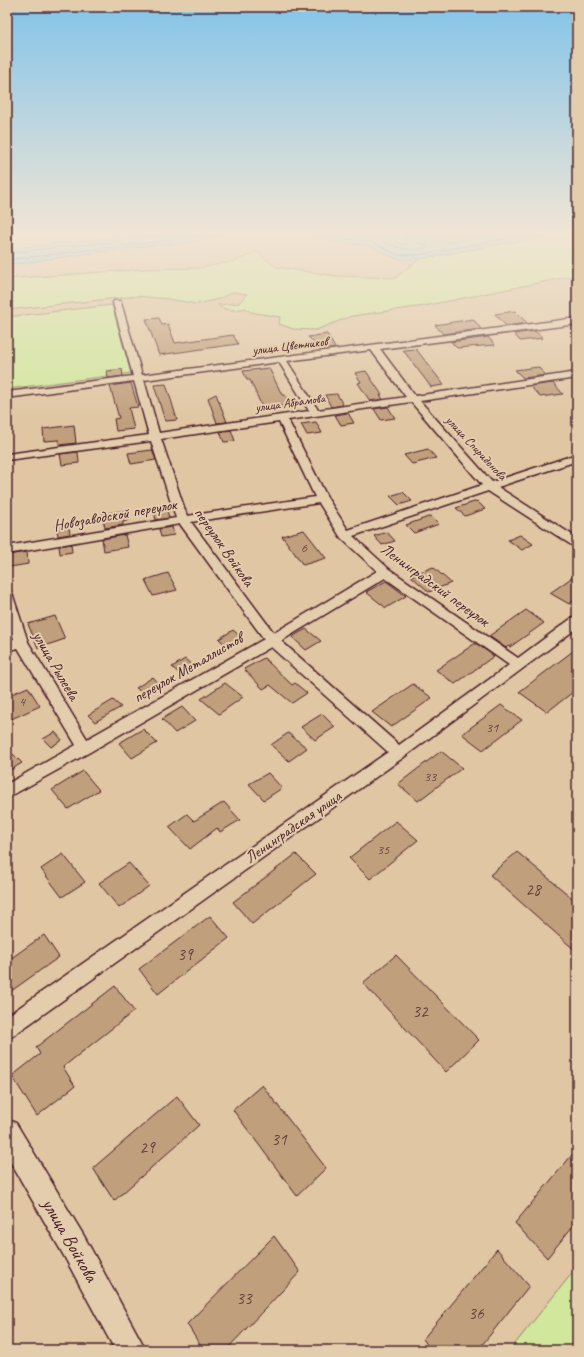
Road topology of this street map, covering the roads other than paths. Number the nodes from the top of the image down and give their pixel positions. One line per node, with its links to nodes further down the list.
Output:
1 (117, 303): 8 (street, переулок Войкова)
2 (577, 321): 3 (street, улица Цветников)
3 (566, 323): 4 (street); 5 (street, улица Цветников)
4 (577, 333)
5 (375, 349): 6 (street, улица Цветников); 10 (street, улица Спиридонова)
6 (282, 360): 8 (street, улица Цветников); 11 (street)
7 (577, 375): 10 (street, улица Абрамова)
8 (138, 378): 9 (street, улица Цветников); 13 (street, переулок Войкова)
9 (7, 395)
10 (412, 398): 11 (street, улица Абрамова); 16 (street, улица Спиридонова)
11 (314, 413): 12 (street, улица Абрамова)
12 (282, 418): 13 (street, улица Абрамова); 17 (street, Ленинградский переулок)
13 (155, 437): 14 (street, улица Абрамова); 18 (street, переулок Войкова)
14 (7, 457)
15 (577, 457): 16 (street)
16 (489, 486): 19 (street); 20 (street, улица Спиридонова)
17 (322, 499): 18 (street, Новозаводской переулок); 19 (street, Ленинградский переулок)
18 (183, 520): 21 (street, Новозаводской переулок); 25 (street, переулок Войкова)
19 (345, 535): 22 (street, Ленинградский переулок)
20 (577, 543)
21 (7, 550)
22 (385, 572): 25 (street, переулок Металлистов); 28 (street, Ленинградский переулок)
23 (7, 596): 26 (street, улица Рылеева)
24 (577, 621): 28 (street, Ленинградская улица)
25 (272, 640): 29 (street, переулок Металлистов); 30 (street, переулок Войкова)
26 (21, 642): 27 (street); 29 (street, улица Рылеева)
27 (7, 646)
28 (519, 665): 30 (street, Ленинградская улица)
29 (85, 748): 31 (street, переулок Металлистов)
30 (399, 752): 32 (street, Ленинградская улица)
31 (7, 792)
32 (7, 1028)
33 (7, 1132): 34 (main road, улица Войкова)
34 (131, 1350)

